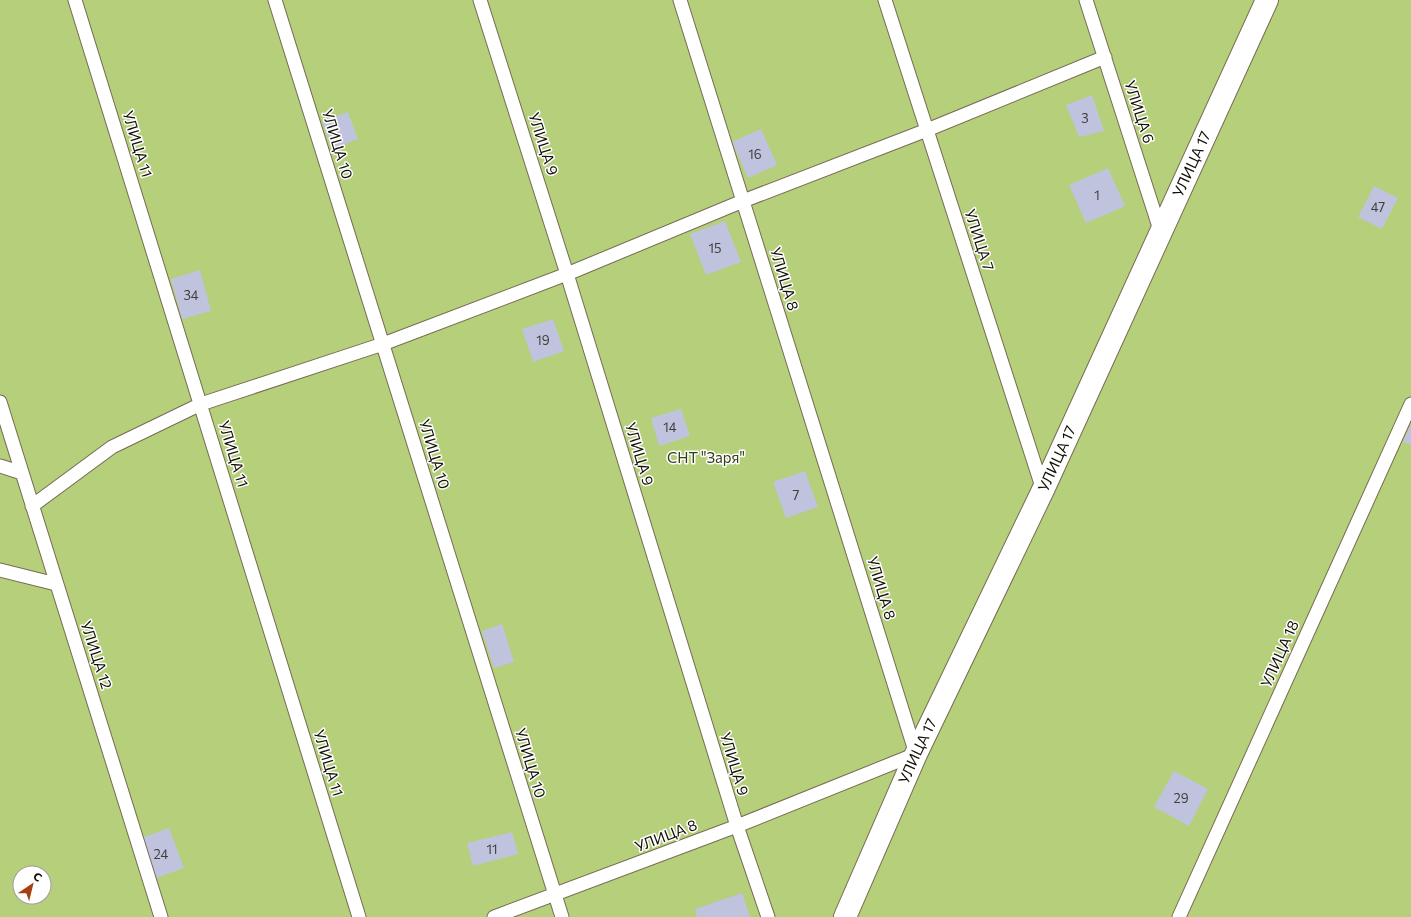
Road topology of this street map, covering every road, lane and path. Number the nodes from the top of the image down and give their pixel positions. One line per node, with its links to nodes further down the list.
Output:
1 (75, 0): 15 (lane, УЛИЦА 11)
2 (275, 0): 13 (lane, УЛИЦА 10)
3 (480, 0): 12 (lane, УЛИЦА 9)
4 (680, 0): 10 (lane, УЛИЦА 8)
5 (885, 0): 9 (lane, УЛИЦА 7)
6 (1086, 0): 8 (lane, УЛИЦА 6)
7 (1267, 0): 11 (street, УЛИЦА 17)
8 (1105, 57): 9 (lane); 11 (lane, УЛИЦА 6)
9 (927, 130): 10 (lane); 19 (lane, УЛИЦА 7)
10 (743, 201): 12 (lane); 23 (lane, УЛИЦА 8)
11 (1161, 233): 19 (street, УЛИЦА 17)
12 (567, 274): 13 (lane); 24 (lane, УЛИЦА 9)
13 (383, 344): 15 (lane); 25 (lane, УЛИЦА 10)
14 (0, 402): 18 (lane, УЛИЦА 12)
15 (201, 404): 20 (lane); 27 (lane, УЛИЦА 11)
16 (1411, 404): 32 (lane, УЛИЦА 18)
17 (0, 466): 18 (lane)
18 (22, 473): 20 (lane, УЛИЦА 12)
19 (1042, 490): 23 (street, УЛИЦА 17)
20 (32, 506): 22 (lane, УЛИЦА 12)
21 (0, 570): 22 (lane)
22 (56, 584): 26 (lane, УЛИЦА 12)
23 (916, 754): 24 (lane, УЛИЦА 8); 31 (street, УЛИЦА 17)
24 (737, 826): 25 (lane, УЛИЦА 8); 30 (lane, УЛИЦА 9)
25 (555, 895): 28 (lane, УЛИЦА 8); 29 (lane, УЛИЦА 10)
26 (160, 917)
27 (359, 917)
28 (494, 917)
29 (562, 917)
30 (768, 917)
31 (845, 917)
32 (1179, 917)

